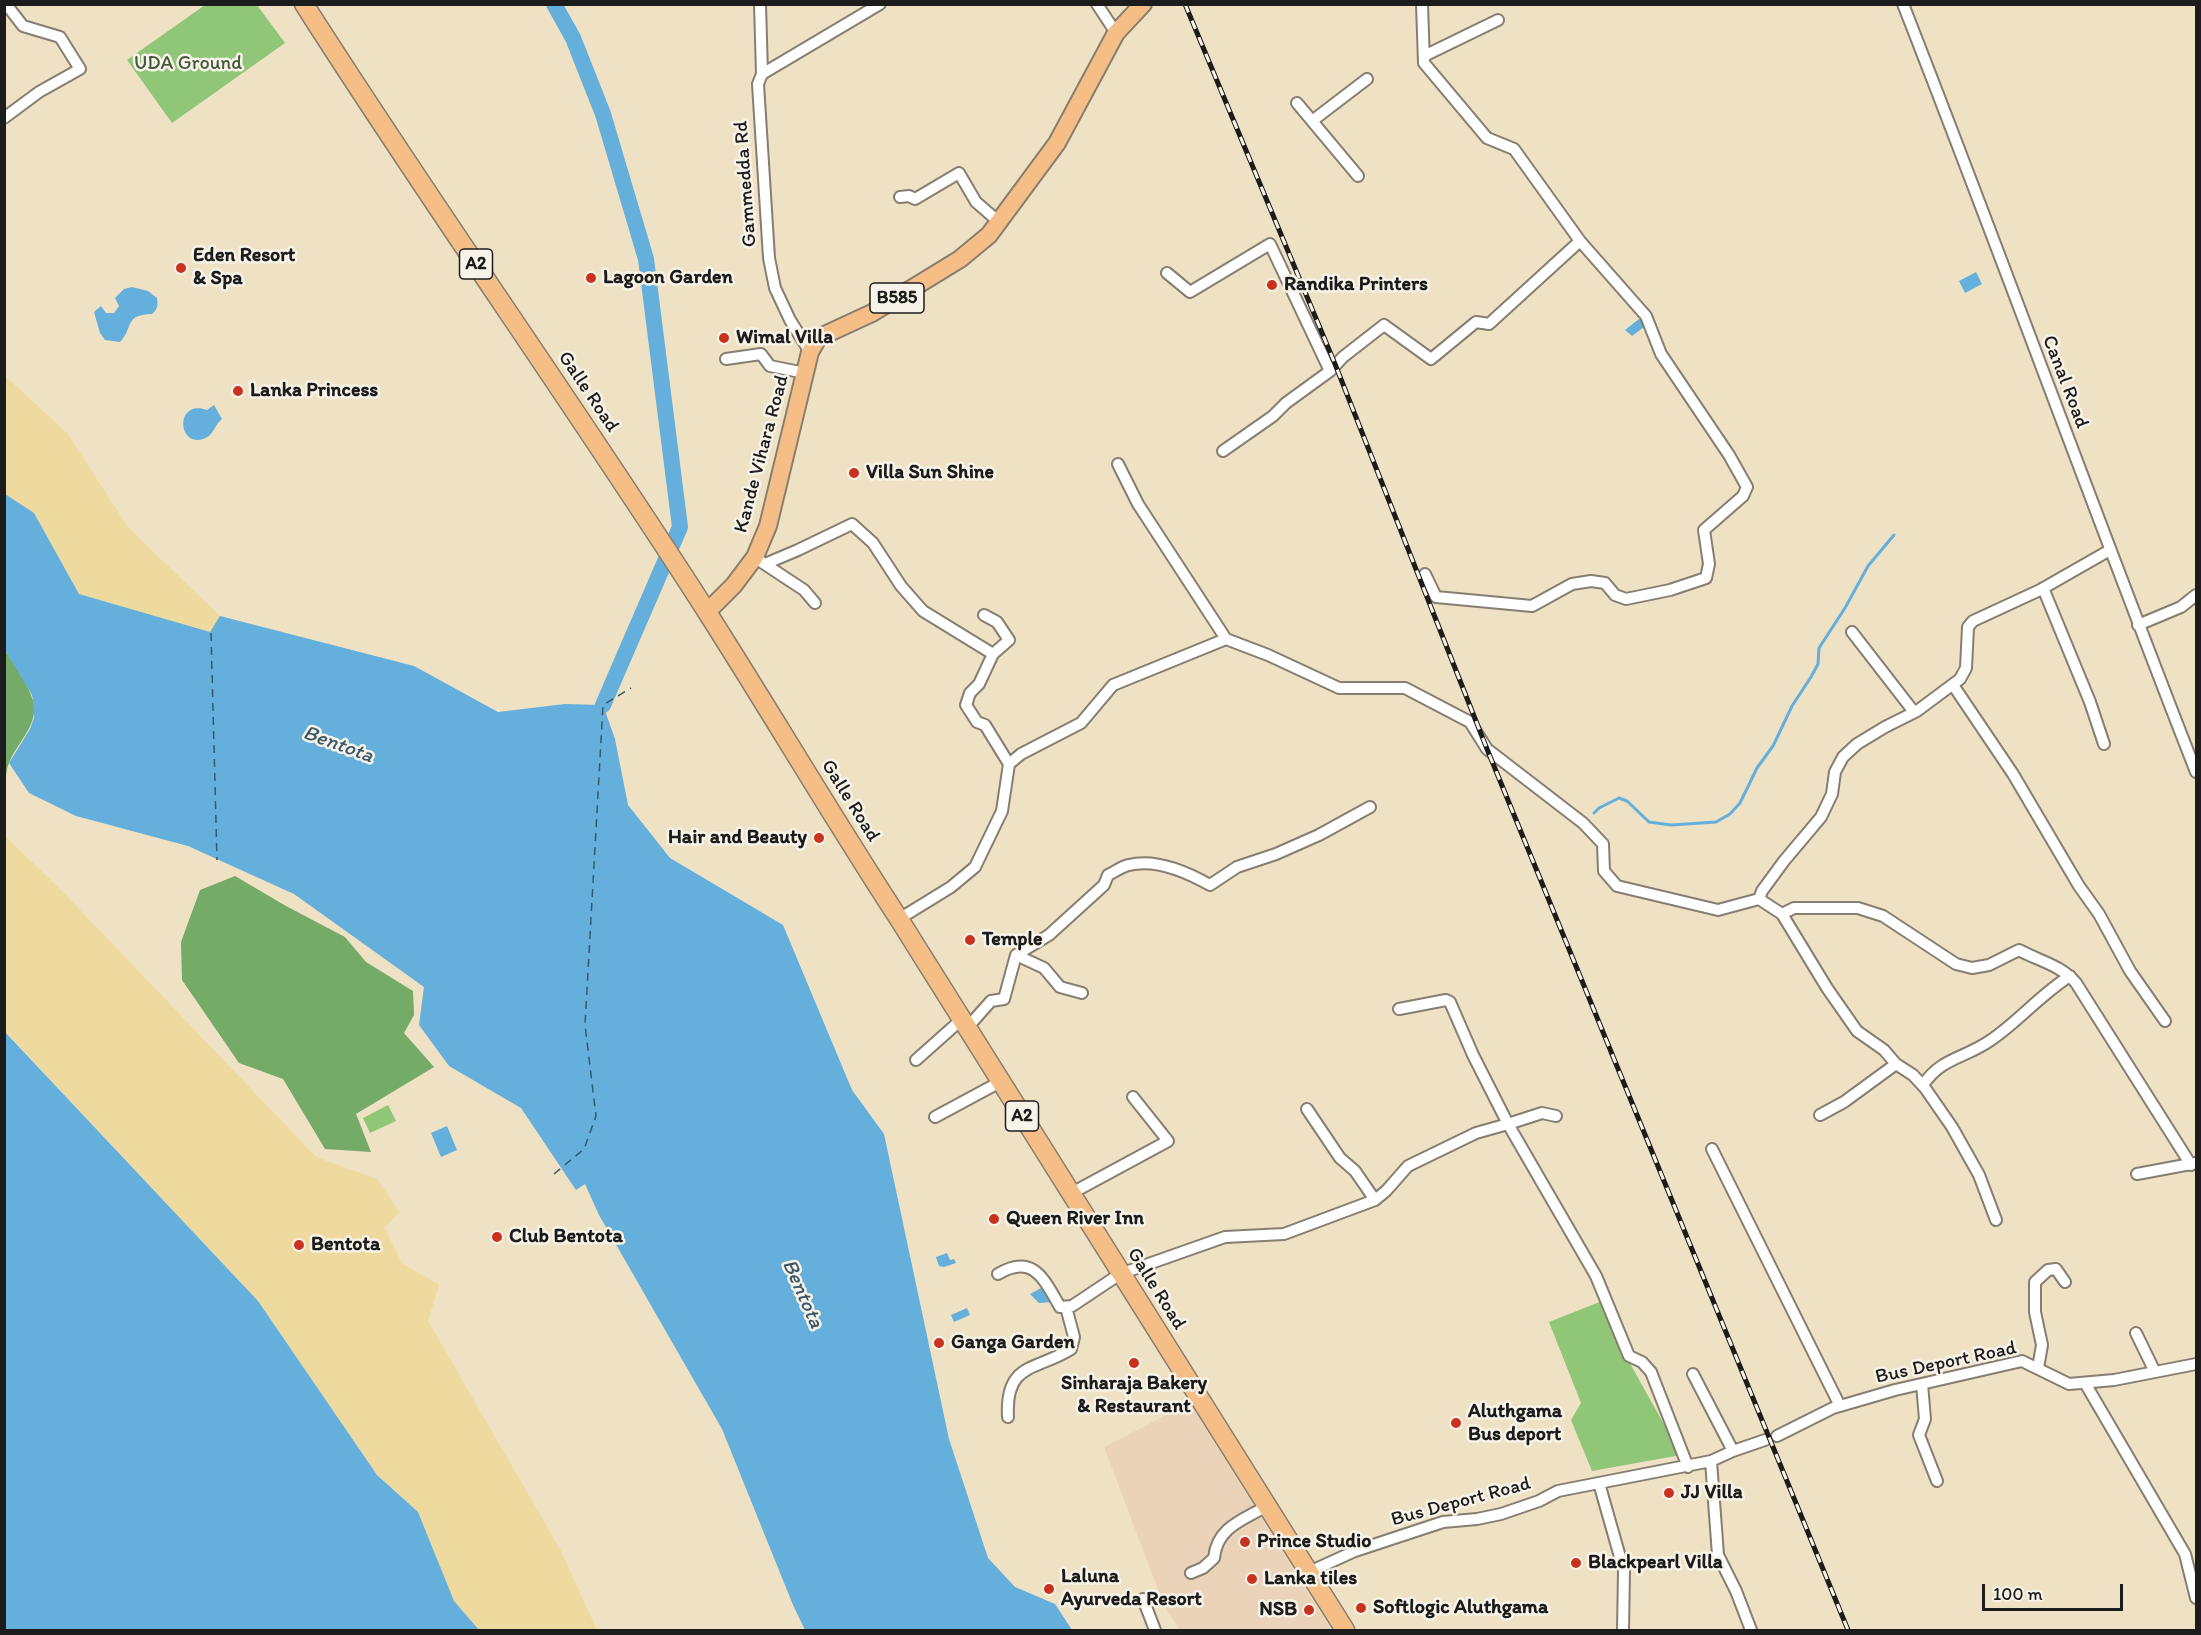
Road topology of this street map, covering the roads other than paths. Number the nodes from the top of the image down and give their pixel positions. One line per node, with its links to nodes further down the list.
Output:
1 (6, 4): 15 (street)
2 (304, 4): 34 (highway, Galle Road / A2)
3 (760, 4): 12 (street, Gammedda Rd)
4 (880, 4): 12 (street)
5 (1097, 4): 10 (street)
6 (1143, 4): 10 (main road, B585)
7 (1422, 4): 11 (street)
8 (1903, 4): 28 (street, Canal Road)
9 (1498, 20): 11 (street)
10 (1116, 33): 19 (main road, B585)
11 (1424, 56): 20 (street)
12 (762, 74): 22 (street, Gammedda Rd)
13 (1367, 79): 16 (street)
14 (1297, 103): 16 (street)
15 (4, 118)
16 (1312, 121): 17 (street)
17 (1358, 176)
18 (900, 197): 19 (street)
19 (999, 222): 22 (main road, B585)
20 (1580, 241): 24 (street); 30 (street)
21 (1167, 273): 24 (street)
22 (810, 352): 25 (main road, Kande Vihara Road)
23 (726, 359): 25 (street)
24 (1330, 371): 26 (street)
25 (805, 373): 29 (main road, Kande Vihara Road)
26 (1223, 451)
27 (1118, 464): 38 (street)
28 (2110, 550): 31 (street); 36 (street, Canal Road)
29 (760, 561): 33 (street); 34 (main road, Kande Vihara Road); 39 (street)
30 (1425, 574)
31 (2043, 588): 40 (street); 42 (street)
32 (2196, 595): 36 (street)
33 (815, 603)
34 (703, 606): 48 (highway, Galle Road / A2)
35 (984, 615): 39 (street)
36 (2138, 625): 44 (street, Canal Road)
37 (1852, 632): 41 (street)
38 (1226, 639): 43 (street); 46 (street)
39 (993, 654): 43 (street)
40 (1953, 685): 41 (street); 53 (street)
41 (1914, 712): 46 (street)
42 (2104, 744)
43 (1009, 764): 48 (street)
44 (2196, 772)
45 (1370, 807): 49 (street)
46 (1759, 899): 47 (street)
47 (1782, 914): 50 (street); 56 (street)
48 (899, 919): 54 (highway, Galle Road / A2)
49 (1016, 954): 51 (street); 54 (street)
50 (2070, 976): 58 (street); 66 (street)
51 (1082, 993)
52 (1399, 1009): 64 (street)
53 (2165, 1021)
54 (964, 1024): 55 (street); 57 (highway, Galle Road / A2)
55 (916, 1060)
56 (1896, 1064): 58 (street); 61 (street)
57 (1000, 1082): 63 (street); 68 (highway, Galle Road / A2)
58 (1923, 1085): 70 (street)
59 (1133, 1097): 68 (street)
60 (1307, 1109): 69 (street)
61 (1820, 1114)
62 (1556, 1116): 64 (street)
63 (935, 1117)
64 (1508, 1124): 69 (street); 88 (street)
65 (1712, 1149): 82 (street)
66 (2194, 1164): 67 (street)
67 (2137, 1174)
68 (1070, 1194): 72 (highway, Galle Road / A2)
69 (1376, 1200): 72 (street)
70 (1996, 1220)
71 (998, 1274): 74 (street)
72 (1120, 1274): 74 (street); 91 (highway, Galle Road / A2)
73 (2065, 1282): 77 (street)
74 (1066, 1307): 83 (street)
75 (2136, 1333): 78 (street)
76 (2196, 1364): 78 (street, Bus Deport Road)
77 (2038, 1368): 80 (street, Bus Deport Road); 81 (street, Bus Deport Road)
78 (2155, 1372): 80 (street, Bus Deport Road)
79 (1694, 1374): 86 (street)
80 (2085, 1383): 93 (street)
81 (1922, 1384): 82 (street, Bus Deport Road); 89 (street)
82 (1840, 1406): 84 (street, Bus Deport Road)
83 (1008, 1417)
84 (1777, 1436)
85 (1765, 1440): 86 (street, Bus Deport Road)
86 (1733, 1451): 87 (street, Bus Deport Road)
87 (1711, 1461): 88 (street, Bus Deport Road); 101 (street)
88 (1688, 1467): 90 (street, Bus Deport Road)
89 (1936, 1481)
90 (1599, 1484): 94 (street, Bus Deport Road); 100 (street)
91 (1267, 1506): 94 (highway, Galle Road / A2); 95 (street)
92 (2196, 1551): 93 (street)
93 (2185, 1554): 96 (street)
94 (1309, 1572): 99 (highway, Galle Road / A2)
95 (1191, 1574)
96 (2196, 1598)
97 (1143, 1599): 98 (street)
98 (1155, 1630)
99 (1345, 1630)
100 (1623, 1630)
101 (1750, 1630)

